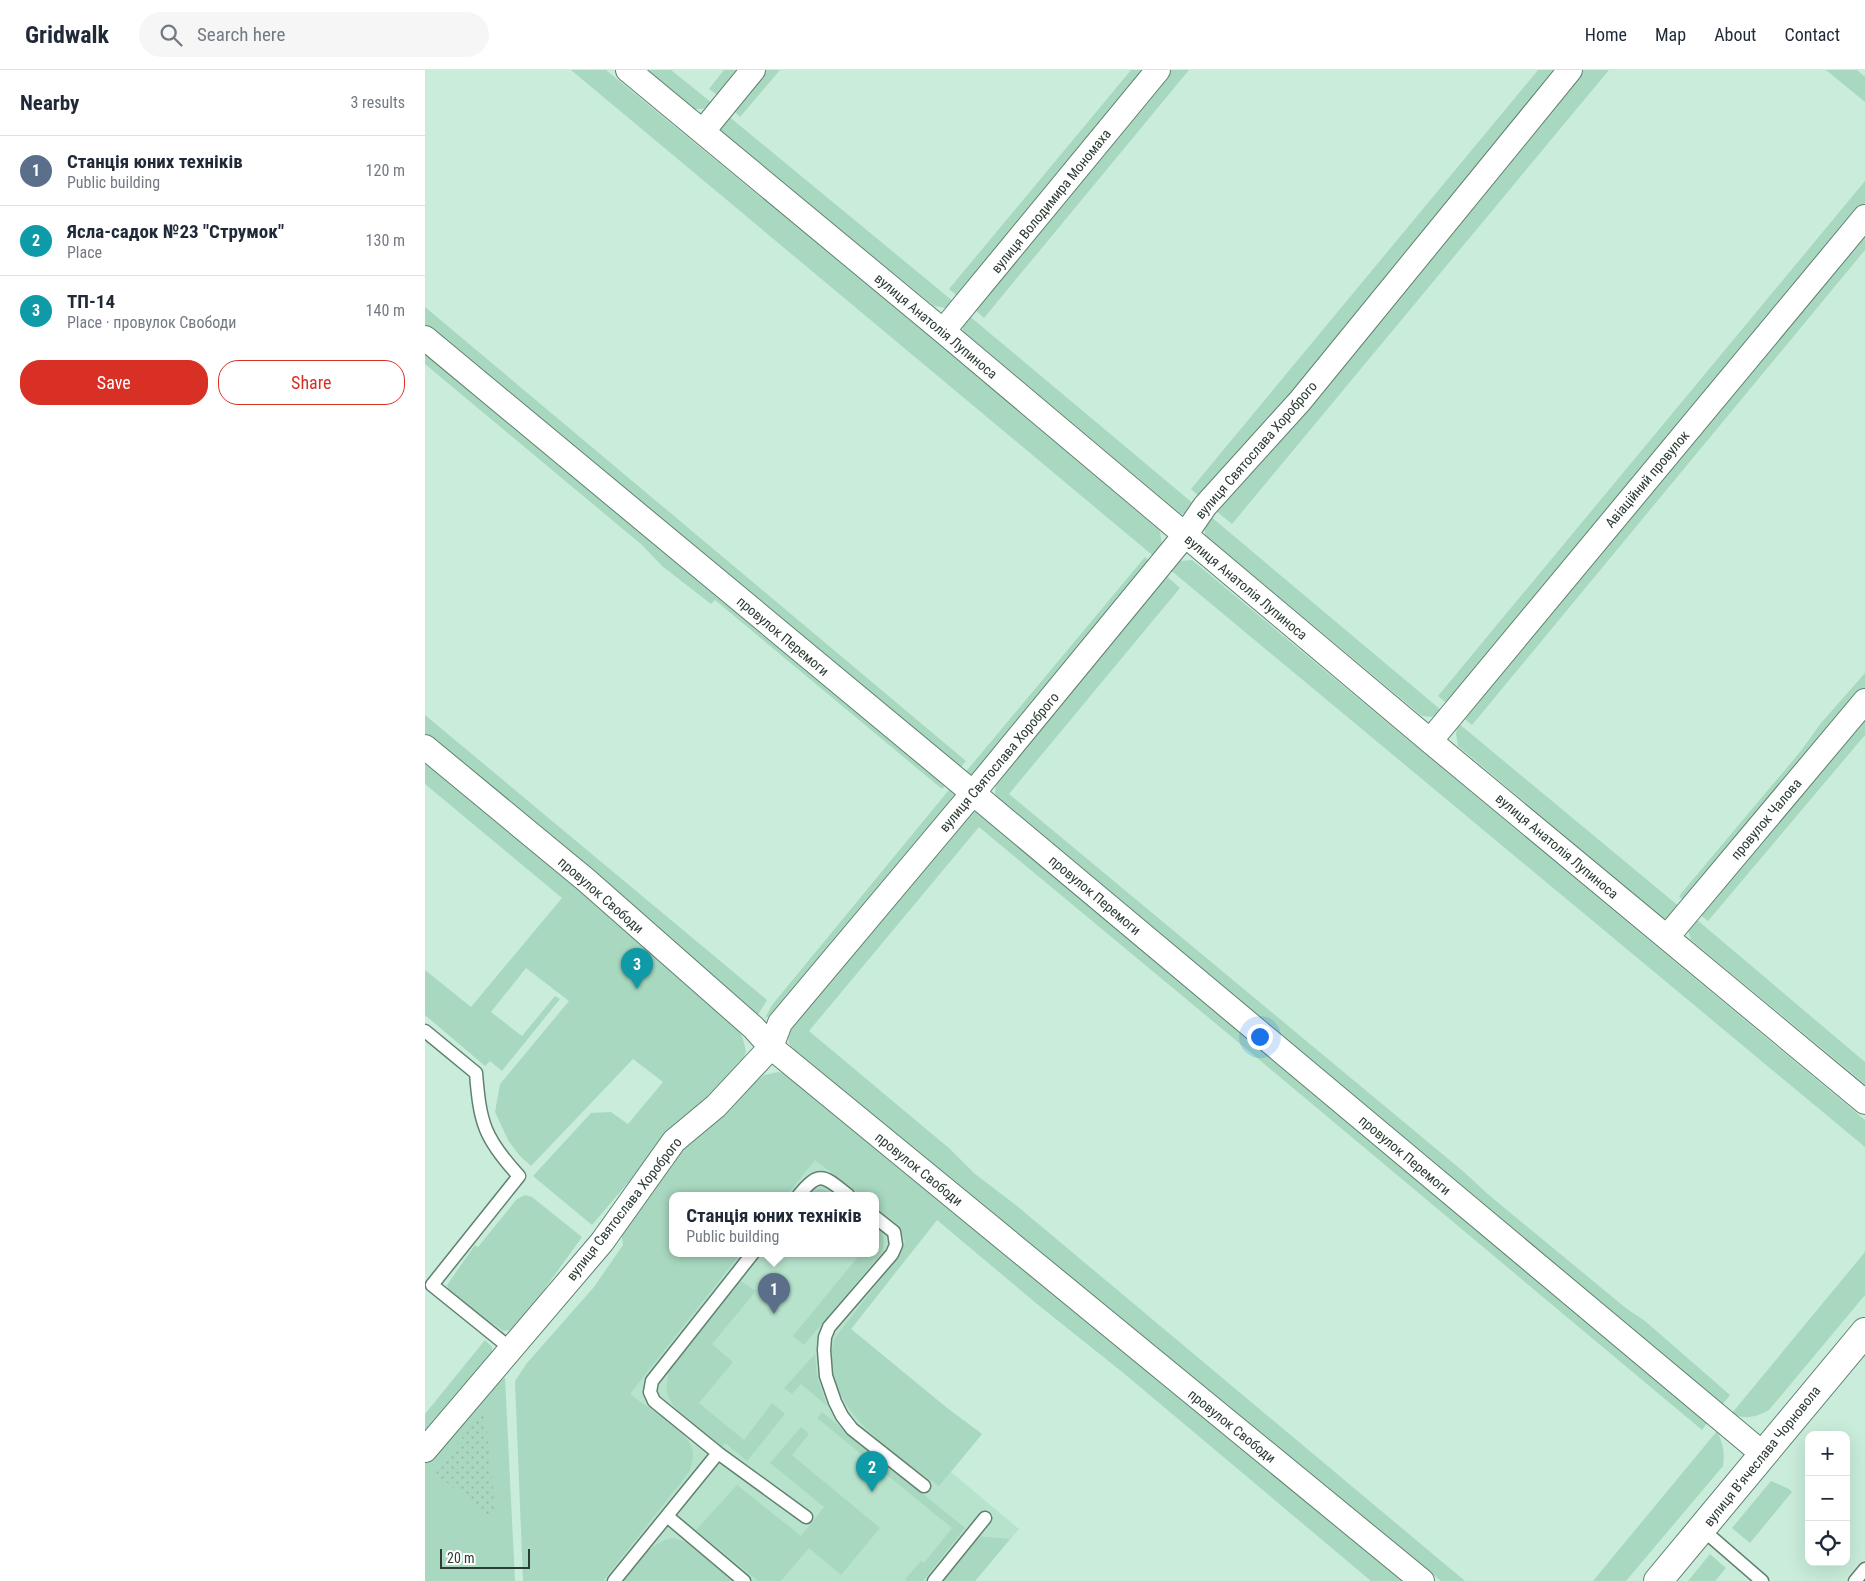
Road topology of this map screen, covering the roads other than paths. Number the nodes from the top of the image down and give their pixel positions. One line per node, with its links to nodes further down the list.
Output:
1 (628, 70): 5 (street, вулиця Анатолія Лупиноса)
2 (753, 70): 5 (street)
3 (1158, 70): 7 (street, вулиця Володимира Мономаха)
4 (1571, 70): 9 (street, вулиця Святослава Хороброго)
5 (703, 131): 7 (street, вулиця Анатолія Лупиноса)
6 (1865, 217): 11 (street, Авіаційний провулок)
7 (943, 331): 9 (street, вулиця Анатолія Лупиноса)
8 (425, 338): 13 (street, провулок Перемоги)
9 (1185, 535): 11 (street, вулиця Анатолія Лупиноса); 13 (street, вулиця Святослава Хороброго)
10 (1865, 701): 14 (street, провулок Чалова)
11 (1430, 741): 14 (street, вулиця Анатолія Лупиноса)
12 (425, 747): 16 (street, провулок Свободи)
13 (973, 794): 16 (street, вулиця Святослава Хороброго); 27 (street, провулок Перемоги)
14 (1667, 937): 17 (street, вулиця Анатолія Лупиноса)
15 (425, 1031): 22 (lane)
16 (771, 1047): 24 (street, вулиця Святослава Хороброго); 37 (street, провулок Свободи)
17 (1865, 1102)
18 (801, 1192): 19 (lane)
19 (844, 1192)
20 (879, 1220): 28 (lane)
21 (750, 1257): 26 (lane)
22 (428, 1283): 24 (lane)
23 (1865, 1332): 27 (main road, вулиця Вʼячеслава Чорновола)
24 (510, 1348): 25 (street, вулиця Святослава Хороброго)
25 (425, 1450)
26 (718, 1454): 29 (lane); 30 (lane)
27 (1763, 1454): 32 (main road, вулиця Вʼячеслава Чорновола)
28 (925, 1486)
29 (667, 1516): 34 (lane); 35 (lane)
30 (806, 1517)
31 (985, 1518): 36 (lane)
32 (1702, 1529): 38 (main road, вулиця Вʼячеслава Чорновола); 39 (lane)
33 (1865, 1569): 40 (lane)
34 (614, 1581)
35 (744, 1581)
36 (934, 1581)
37 (1422, 1581)
38 (1658, 1581)
39 (1762, 1581)
40 (1855, 1581)

